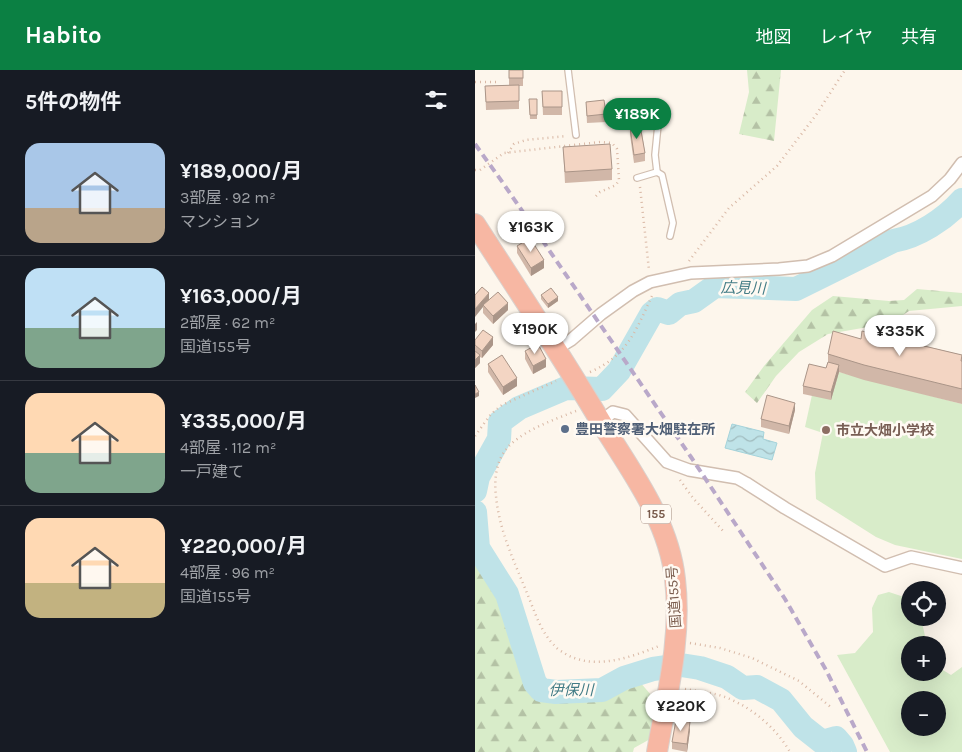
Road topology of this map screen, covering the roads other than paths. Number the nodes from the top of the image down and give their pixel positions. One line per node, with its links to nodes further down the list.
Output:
1 (568, 70): 3 (lane)
2 (656, 106): 5 (lane)
3 (575, 135)
4 (962, 163): 9 (street)
5 (657, 172): 6 (lane); 8 (lane)
6 (637, 178)
7 (475, 224): 9 (highway, 国道155号 / 155)
8 (670, 236)
9 (556, 349): 10 (highway, 国道155号 / 155)
10 (594, 409): 11 (street); 12 (highway, 国道155号 / 155)
11 (962, 568)
12 (657, 752)

